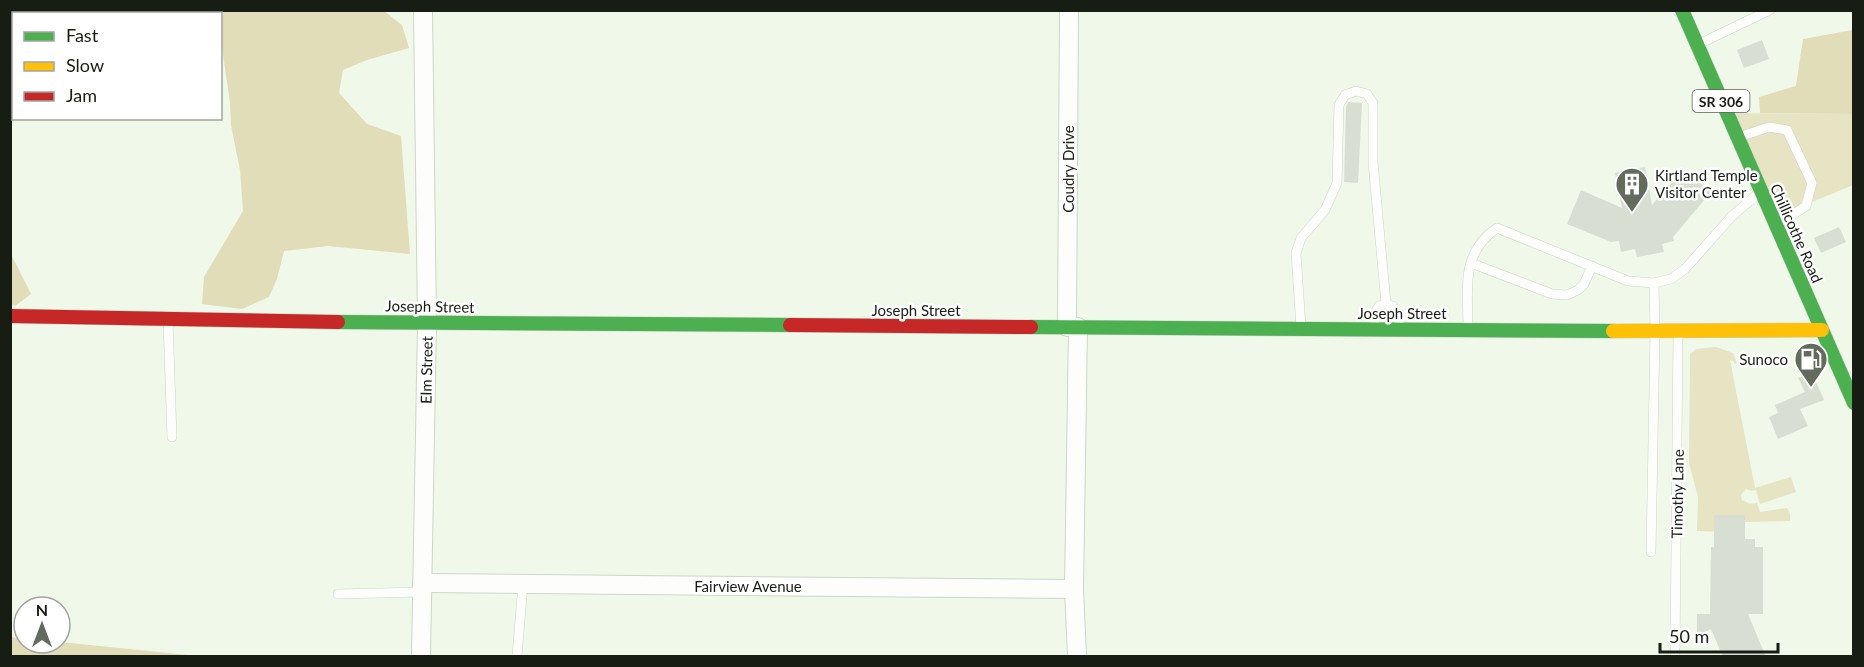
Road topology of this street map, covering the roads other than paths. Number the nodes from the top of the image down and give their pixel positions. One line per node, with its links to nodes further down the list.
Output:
1 (423, 10): 15 (street, Elm Street)
2 (1069, 10): 16 (street, Coudry Drive)
3 (1682, 10): 5 (street, Chillicothe Road / SR 306)
4 (1770, 10): 5 (lane)
5 (1697, 45): 6 (street, Chillicothe Road / SR 306)
6 (1737, 138): 7 (street, Chillicothe Road / SR 306); 8 (lane)
7 (1761, 192): 8 (street, Chillicothe Road / SR 306); 11 (lane)
8 (1776, 226): 21 (street, Chillicothe Road / SR 306)
9 (1471, 262): 10 (lane); 10 (lane); 20 (lane)
10 (1592, 266): 11 (lane)
11 (1653, 283): 22 (lane)
12 (1386, 304): 17 (lane); 18 (lane); 19 (lane)
13 (10, 316): 14 (street, Joseph Street)
14 (168, 318): 15 (street, Joseph Street); 25 (lane)
15 (427, 323): 16 (street, Joseph Street); 28 (street, Elm Street)
16 (1073, 327): 17 (street, Joseph Street); 29 (street, Coudry Drive)
17 (1301, 329): 18 (street, Joseph Street)
18 (1375, 329): 19 (street, Joseph Street)
19 (1401, 330): 20 (street, Joseph Street)
20 (1468, 330): 22 (street, Joseph Street)
21 (1822, 330): 23 (street, Joseph Street); 24 (street, Chillicothe Road / SR 306)
22 (1655, 331): 23 (street, Joseph Street); 26 (lane)
23 (1678, 331): 34 (lane, Timothy Lane)
24 (1854, 403)
25 (172, 437)
26 (1651, 552)
27 (523, 584): 28 (street, Fairview Avenue); 29 (street, Fairview Avenue); 32 (lane)
28 (422, 588): 30 (lane); 31 (street, Elm Street)
29 (1074, 589): 33 (street, Coudry Drive)
30 (338, 594)
31 (421, 657)
32 (517, 657)
33 (1077, 657)
34 (1675, 657)

